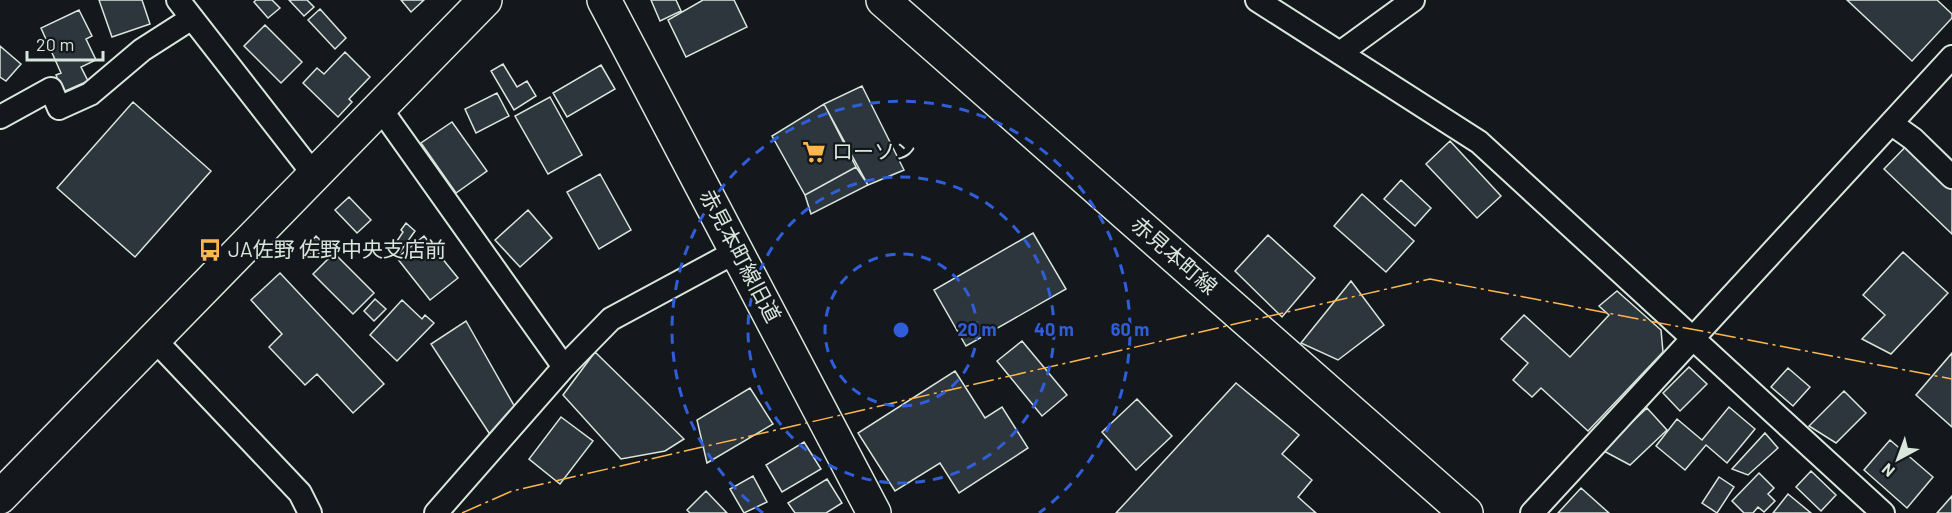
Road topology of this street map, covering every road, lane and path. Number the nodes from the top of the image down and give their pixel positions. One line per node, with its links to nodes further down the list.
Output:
1 (178, 0): 7 (street)
2 (485, 0): 10 (street)
3 (604, 0): 15 (street, 赤見本町線旧道)
4 (883, 0): 23 (street, 赤見本町線)
5 (1257, 0): 8 (street)
6 (1413, 0): 8 (street)
7 (192, 18): 11 (street); 13 (street)
8 (1340, 53): 17 (street)
9 (1952, 57): 12 (street)
10 (380, 108): 13 (street); 18 (street)
11 (0, 117)
12 (1892, 124): 14 (street); 17 (street)
13 (315, 176): 16 (street)
14 (1952, 177)
15 (737, 251): 18 (street); 22 (street, 赤見本町線旧道)
16 (154, 339): 19 (street); 20 (street)
17 (1693, 339): 24 (street); 25 (street)
18 (564, 368): 21 (street)
19 (0, 497)
20 (310, 513)
21 (436, 513)
22 (874, 513)
23 (1466, 513)
24 (1532, 513)
25 (1883, 513)

